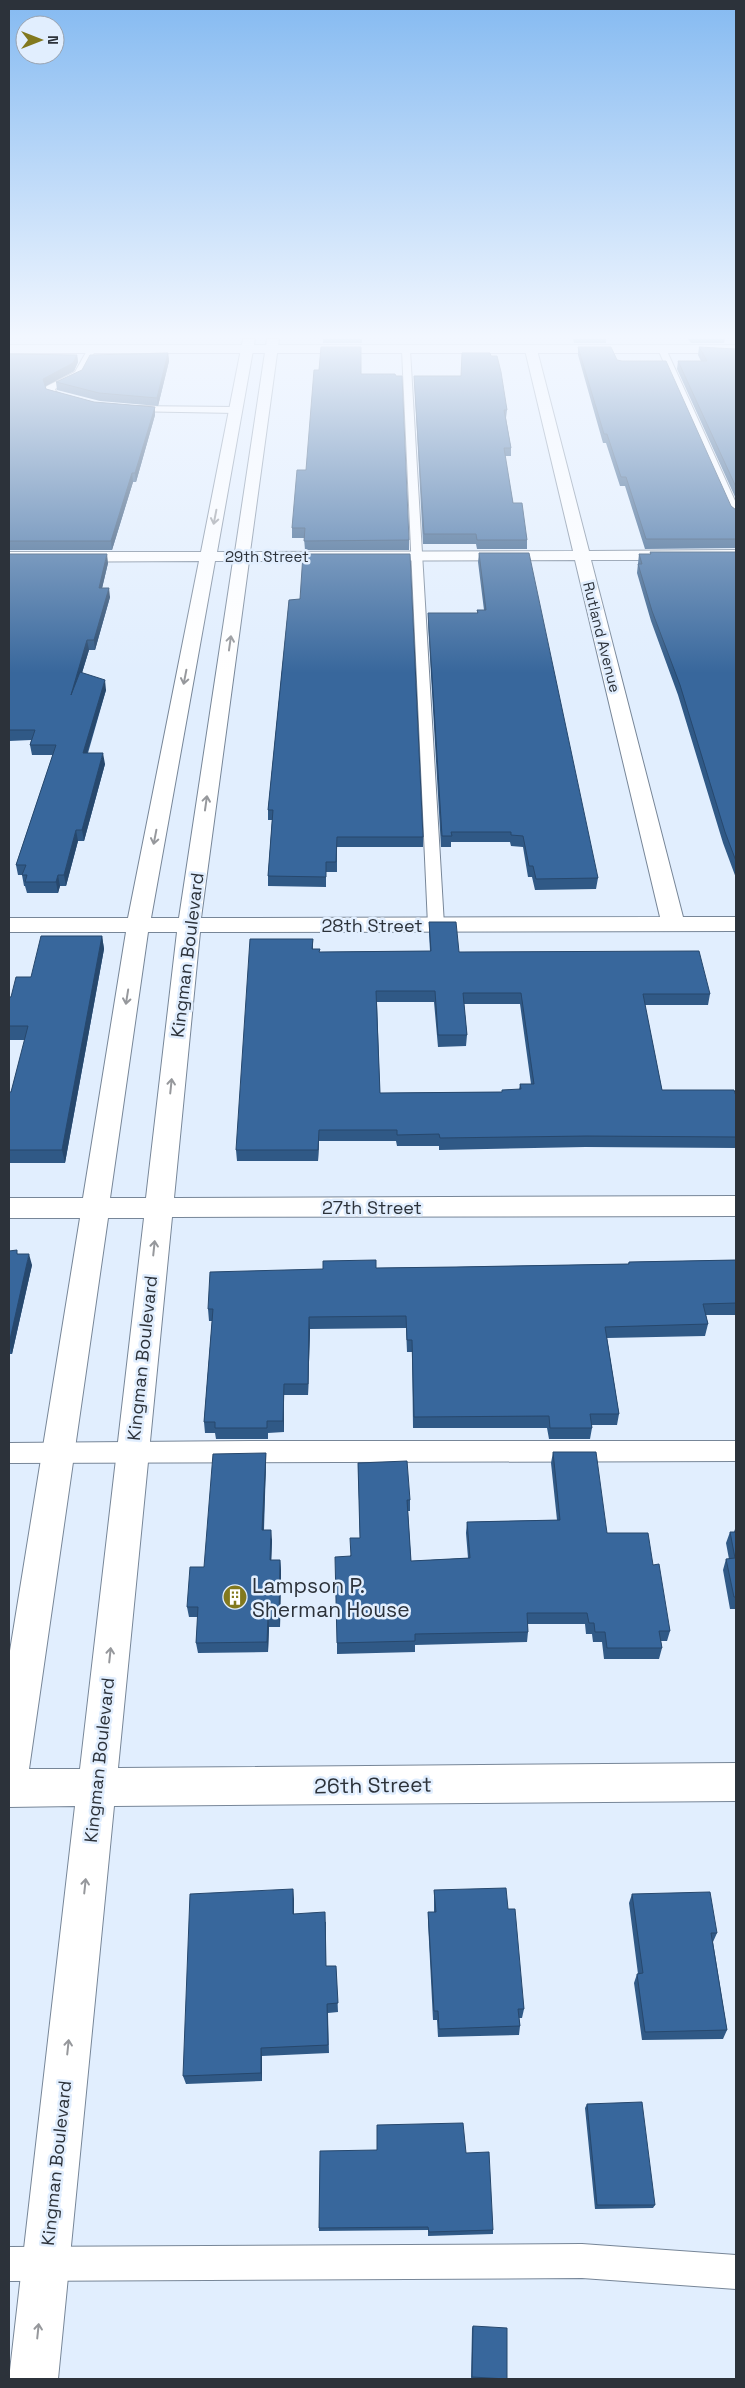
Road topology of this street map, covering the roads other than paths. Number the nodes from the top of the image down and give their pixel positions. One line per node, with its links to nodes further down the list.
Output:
1 (228, 450): 10 (street, one-way to 10)
2 (251, 450): 11 (street, Kingman Boulevard)
3 (411, 450): 7 (lane)
4 (556, 450): 8 (street, Rutland Avenue)
5 (707, 450): 6 (lane)
6 (736, 515)
7 (416, 555): 8 (street, 29th Street); 11 (street, 29th Street); 18 (lane)
8 (582, 555): 9 (street, 29th Street); 13 (street, Rutland Avenue)
9 (736, 555)
10 (208, 556): 11 (street, 29th Street); 12 (street, 29th Street); 16 (street, one-way to 16)
11 (242, 556): 17 (street, Kingman Boulevard, one-way to 11)
12 (9, 557)
13 (673, 924): 14 (street, 28th Street); 18 (street, 28th Street)
14 (736, 924)
15 (9, 925): 16 (street, 28th Street)
16 (138, 925): 17 (street, 28th Street); 21 (street, one-way to 21)
17 (189, 925): 18 (street, 28th Street); 22 (street, Kingman Boulevard, one-way to 17)
18 (436, 925)
19 (736, 1206): 22 (street, 27th Street)
20 (9, 1208): 21 (street, 27th Street)
21 (95, 1208): 22 (street, 27th Street); 24 (street)
22 (158, 1208): 25 (street, Kingman Boulevard, one-way to 22)
23 (736, 1452): 25 (lane)
24 (57, 1453): 25 (lane); 26 (lane); 27 (street)
25 (132, 1453): 29 (street, Kingman Boulevard, one-way to 25)
26 (9, 1454)
27 (9, 1774)
28 (736, 1782): 29 (street, 26th Street)
29 (96, 1787): 30 (street, 26th Street); 31 (street, Kingman Boulevard, one-way to 29)
30 (9, 1788)
31 (27, 2264): 32 (lane); 33 (street, Kingman Boulevard, one-way to 31)
32 (736, 2272)
33 (33, 2379)

